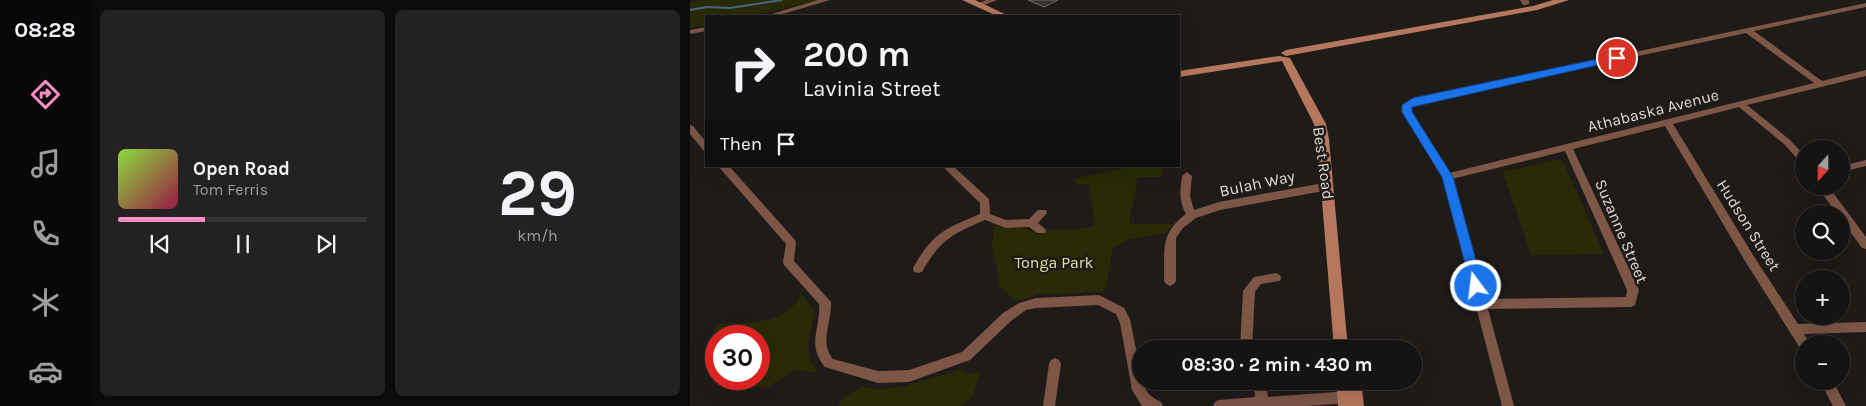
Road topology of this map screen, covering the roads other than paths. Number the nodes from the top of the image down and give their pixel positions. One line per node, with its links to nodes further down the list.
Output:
1 (826, 0): 7 (street)
2 (993, 0): 4 (street)
3 (1564, 0): 5 (main road)
4 (973, 2): 8 (main road)
5 (1530, 3): 12 (main road)
6 (1866, 5): 10 (street)
7 (781, 15)
8 (1002, 15)
9 (705, 29): 11 (street)
10 (1747, 30): 15 (street); 27 (street)
11 (690, 32)
12 (1284, 56): 13 (main road); 28 (main road, Best Road)
13 (1180, 74)
14 (1866, 74): 15 (street, Athabaska Avenue)
15 (1820, 84): 16 (street, Athabaska Avenue)
16 (1740, 104): 17 (street, Athabaska Avenue); 21 (street)
17 (1668, 123): 20 (street, Athabaska Avenue); 42 (street, Hudson Street)
18 (690, 128): 19 (street)
19 (705, 147)
20 (1568, 147): 27 (street, Athabaska Avenue); 40 (street, Suzanne Street)
21 (1795, 150)
22 (1866, 163): 25 (street)
23 (724, 167): 53 (street)
24 (947, 167): 32 (street)
25 (1850, 167)
26 (1187, 176): 31 (street)
27 (1447, 177): 40 (street)
28 (1329, 186): 31 (street, Bulah Way); 35 (main road, Best Road)
29 (1829, 195): 36 (street)
30 (1042, 213): 33 (street)
31 (1192, 215): 39 (street, Bulah Way)
32 (985, 216): 33 (street); 37 (street)
33 (1032, 222): 34 (street)
34 (1041, 230)
35 (1333, 244): 45 (main road, Best Road); 46 (main road, Best Road)
36 (1866, 245)
37 (918, 269)
38 (1276, 278): 44 (street)
39 (1170, 280)
40 (1481, 304): 56 (street)
41 (1866, 326): 42 (street)
42 (1796, 329): 43 (street, Hudson Street)
43 (1799, 335)
44 (1246, 340)
45 (1340, 340)
46 (1348, 340)
47 (1055, 364): 54 (street)
48 (1261, 390): 52 (street)
49 (1347, 390): 51 (main road)
50 (1831, 390): 57 (street)
51 (1351, 402): 52 (street)
52 (1262, 403): 55 (street)
53 (1149, 405)
54 (1049, 406)
55 (1219, 406)
56 (1508, 406)
57 (1840, 406)

